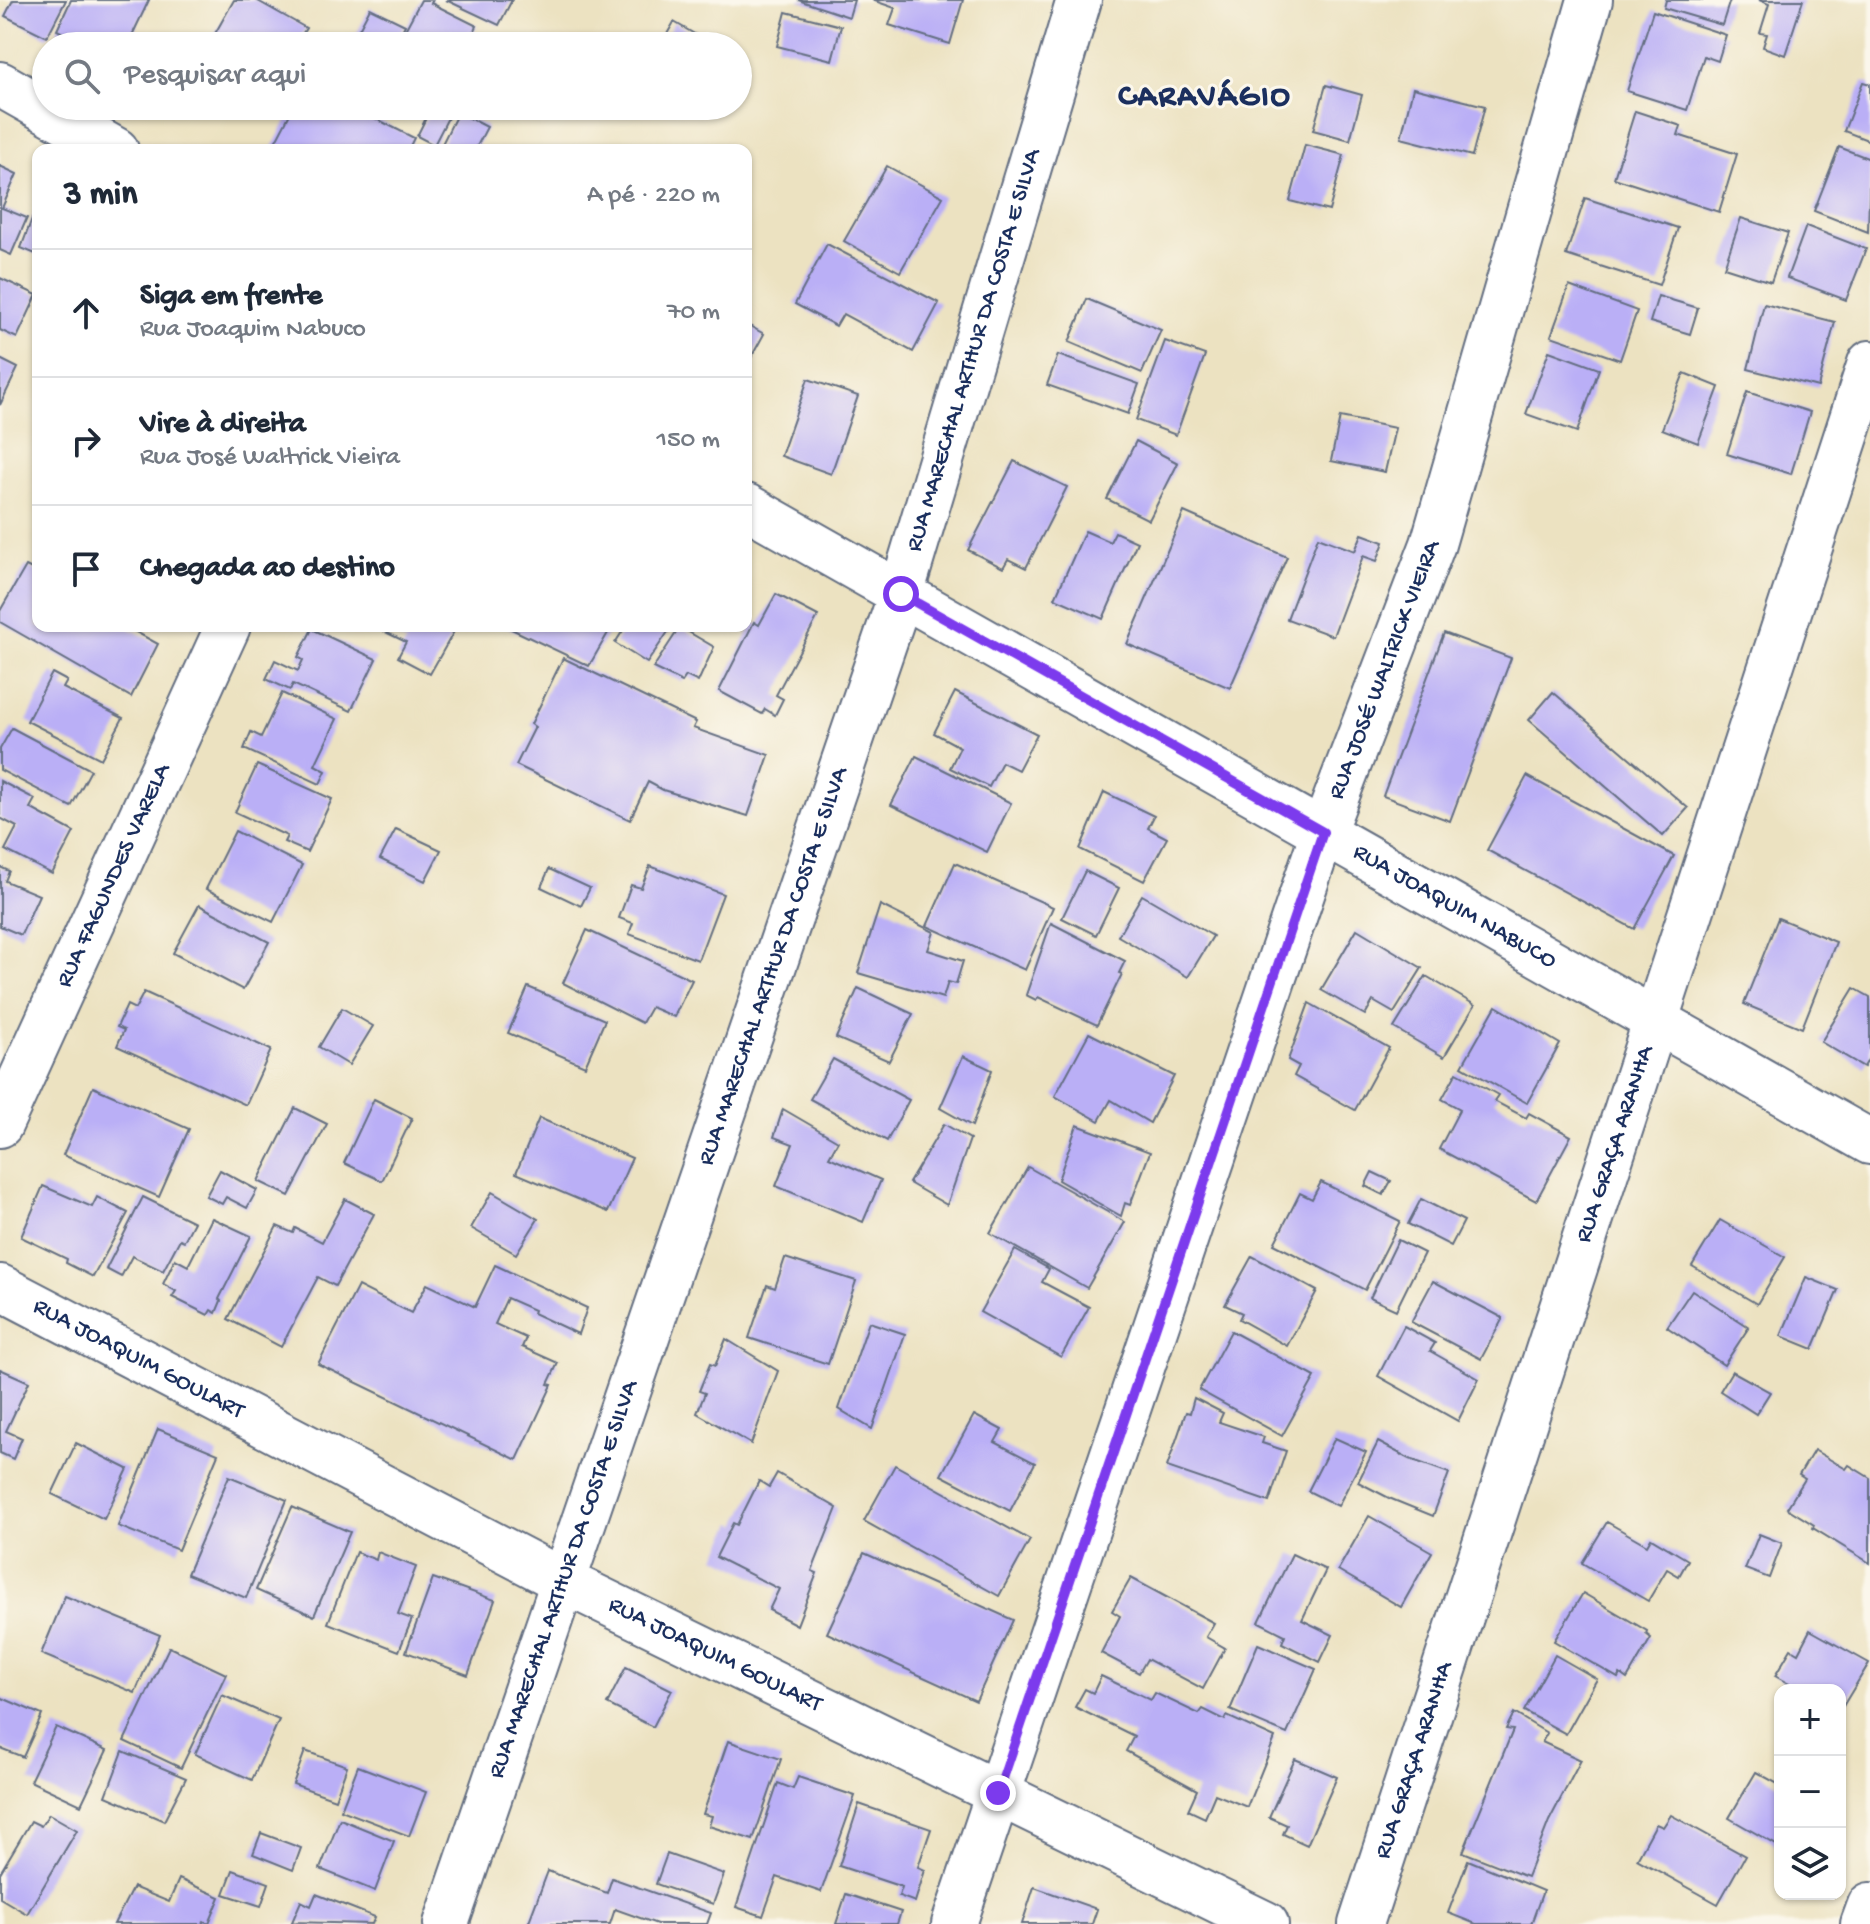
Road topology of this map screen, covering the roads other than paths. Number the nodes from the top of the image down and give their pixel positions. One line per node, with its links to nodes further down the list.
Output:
1 (1079, 0): 9 (street, RUA MARECHAL ARTHUR DA COSTA E SILVA)
2 (1590, 0): 11 (street, RUA JOSÉ WALTRICK VIEIRA)
3 (0, 84): 4 (street)
4 (32, 102)
5 (63, 120): 6 (street)
6 (105, 144)
7 (1870, 363): 12 (street, RUA GRAÇA ARANHA)
8 (752, 509): 9 (street, RUA JOAQUIM NABUCO)
9 (901, 594): 11 (street, RUA JOAQUIM NABUCO); 16 (street, RUA MARECHAL ARTHUR DA COSTA E SILVA)
10 (225, 632): 13 (street, RUA FAGUNDES VARELA)
11 (1323, 832): 12 (street, RUA JOAQUIM NABUCO); 17 (street, RUA JOSÉ WALTRICK VIEIRA)
12 (1656, 1021): 14 (street, RUA JOAQUIM NABUCO); 22 (street, RUA GRAÇA ARANHA)
13 (0, 1125)
14 (1870, 1142)
15 (0, 1287): 16 (street, RUA JOAQUIM GOULART)
16 (563, 1581): 17 (street, RUA JOAQUIM GOULART); 19 (street, RUA MARECHAL ARTHUR DA COSTA E SILVA)
17 (998, 1793): 20 (street, RUA JOSÉ WALTRICK VIEIRA); 21 (street, RUA JOAQUIM GOULART)
18 (1870, 1905): 23 (street)
19 (446, 1924)
20 (954, 1924)
21 (1266, 1924)
22 (1361, 1924)
23 (1863, 1924)

